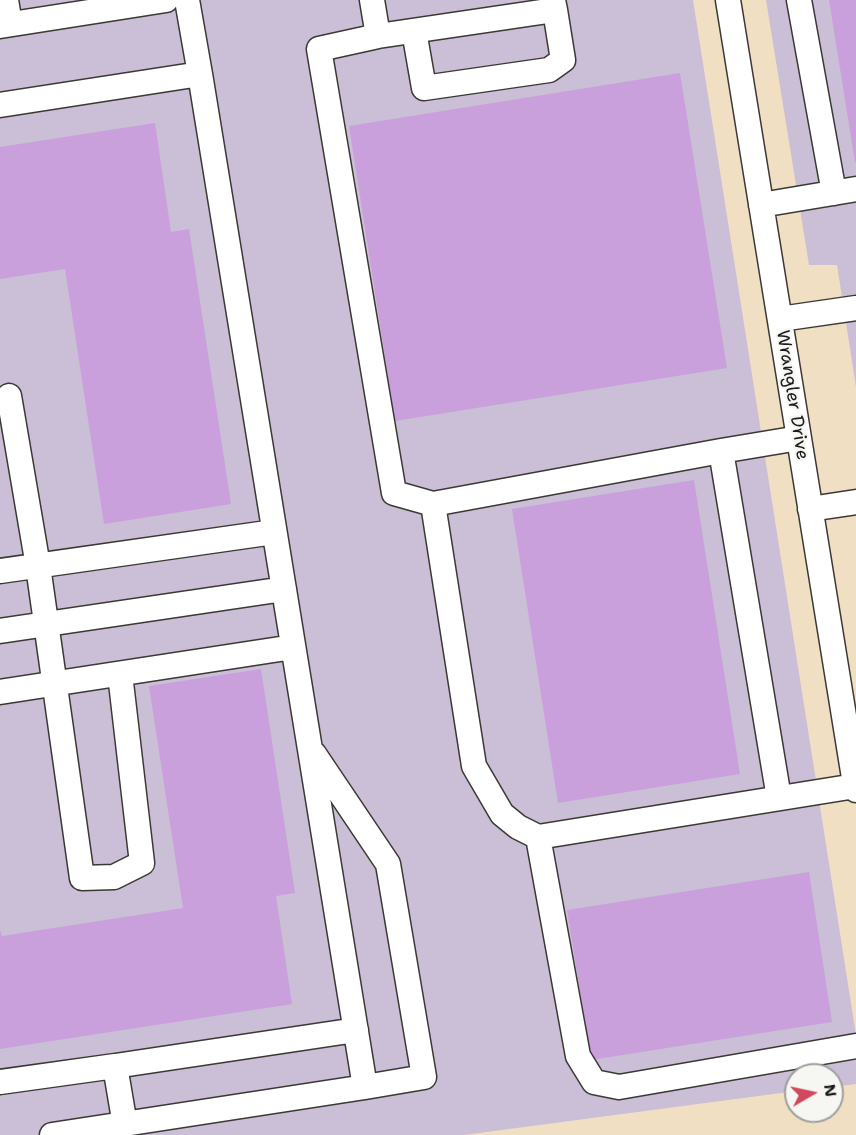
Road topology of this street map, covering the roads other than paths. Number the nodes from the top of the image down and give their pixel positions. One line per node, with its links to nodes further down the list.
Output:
1 (6, 0): 9 (street)
2 (166, 0): 8 (street)
3 (187, 0): 12 (street)
4 (372, 0): 11 (street)
5 (728, 0): 15 (street, Wrangler Drive)
6 (799, 0): 14 (street)
7 (554, 5): 10 (street); 10 (street)
8 (91, 6): 9 (street)
9 (5, 25)
10 (414, 31): 11 (street)
11 (378, 36): 22 (street)
12 (200, 74): 13 (street); 24 (street)
13 (0, 105)
14 (845, 191): 15 (street)
15 (761, 205): 17 (street, Wrangler Drive)
16 (856, 308): 17 (street)
17 (780, 319): 19 (street, Wrangler Drive)
18 (9, 396): 25 (street)
19 (799, 438): 20 (street); 23 (street, Wrangler Drive)
20 (721, 451): 22 (street); 37 (street)
21 (856, 502): 23 (street)
22 (433, 504): 38 (street)
23 (810, 509): 31 (street, Wrangler Drive)
24 (274, 532): 25 (street); 27 (street)
25 (38, 566): 26 (street); 28 (street)
26 (0, 571)
27 (284, 589): 28 (street); 30 (street)
28 (45, 624): 29 (street); 33 (street)
29 (0, 631)
30 (293, 647): 32 (street); 35 (street)
31 (845, 657): 36 (street, Wrangler Drive)
32 (120, 674): 33 (street); 33 (street)
33 (54, 684): 34 (street)
34 (0, 692)
35 (310, 749): 39 (street); 43 (street)
36 (856, 788): 37 (street)
37 (779, 798): 38 (street)
38 (538, 837): 40 (street)
39 (356, 1030): 41 (street); 43 (street)
40 (856, 1046)
41 (115, 1066): 42 (street); 44 (street)
42 (0, 1082)
43 (365, 1087): 44 (street)
44 (125, 1125): 45 (street)
45 (52, 1135)

